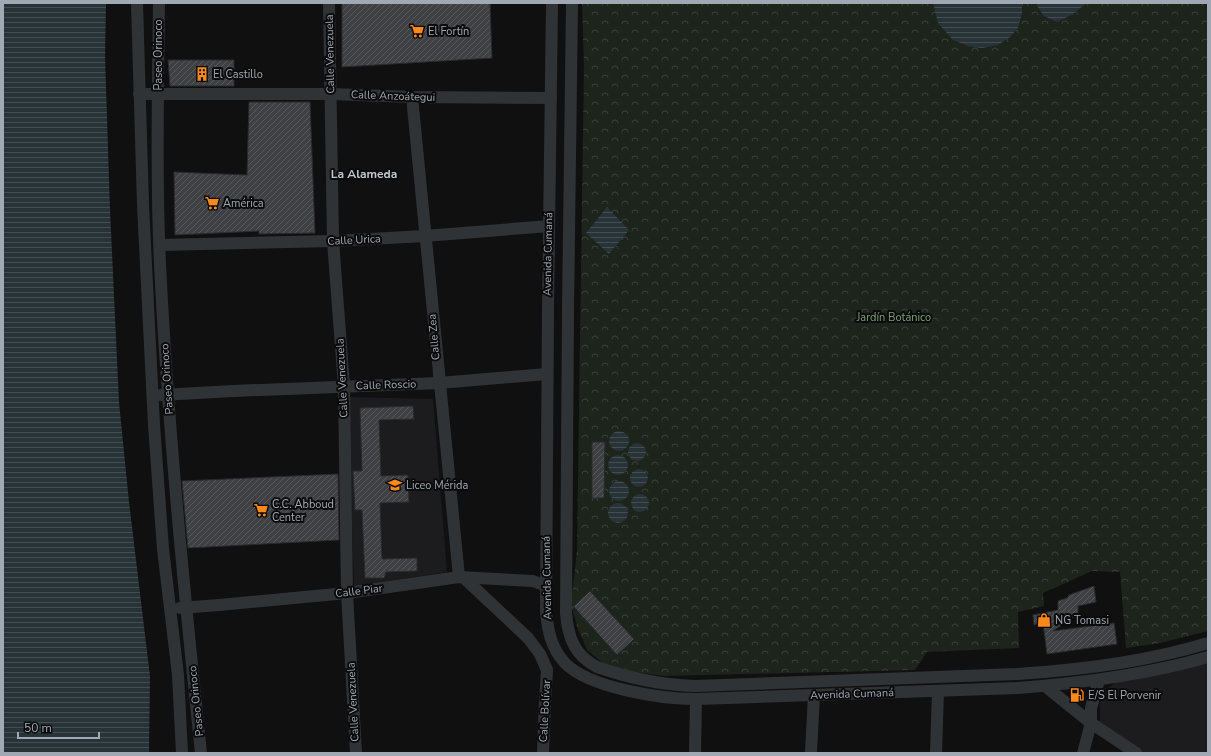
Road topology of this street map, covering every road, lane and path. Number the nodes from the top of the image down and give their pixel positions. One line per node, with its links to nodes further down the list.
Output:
1 (137, 3): 7 (street, Paseo Orinoco)
2 (159, 3): 6 (street, Paseo Orinoco)
3 (329, 3): 8 (street, Calle Venezuela)
4 (552, 3): 10 (street, Avenida Cumaná)
5 (572, 3): 25 (street, Avenida Cumaná)
6 (158, 93): 7 (street, Calle Anzoátegui); 8 (street, Calle Anzoátegui); 14 (street, Paseo Orinoco)
7 (139, 94): 18 (street, Paseo Orinoco)
8 (331, 94): 9 (street, Calle Anzoátegui); 13 (street, Calle Venezuela)
9 (412, 97): 10 (street, Calle Anzoátegui); 12 (street, Calle Zea)
10 (550, 98): 11 (street, Avenida Cumaná)
11 (549, 226): 12 (street, Calle Urica); 15 (street, Avenida Cumaná)
12 (425, 236): 13 (street, Calle Urica); 16 (street, Calle Zea)
13 (333, 241): 14 (street, Calle Urica); 17 (street, Calle Venezuela)
14 (160, 245): 19 (street, Paseo Orinoco)
15 (547, 374): 16 (street, Calle Roscio); 21 (street, Avenida Cumaná)
16 (439, 383): 17 (street, Calle Roscio); 20 (street, Calle Zea)
17 (344, 386): 19 (street, Calle Roscio); 22 (street, Calle Venezuela)
18 (152, 395): 19 (street, Calle Roscio); 24 (street, Paseo Orinoco)
19 (168, 395): 23 (street, Paseo Orinoco)
20 (461, 577): 21 (street, Calle Piar); 22 (street, Calle Piar); 36 (street, Calle Bolívar)
21 (546, 586): 31 (street, Avenida Cumaná)
22 (347, 593): 23 (street, Calle Piar); 35 (street, Calle Venezuela)
23 (186, 607): 24 (street, Calle Piar); 34 (street, Paseo Orinoco)
24 (170, 609): 33 (street, Paseo Orinoco)
25 (1208, 643)
26 (1208, 657): 27 (street, Avenida Cumaná)
27 (1099, 680): 28 (street, Avenida Cumaná); 32 (street)
28 (1045, 686): 29 (street, Avenida Cumaná); 32 (street)
29 (938, 691): 30 (street, Avenida Cumaná); 39 (street)
30 (814, 695): 31 (street, Avenida Cumaná); 38 (street)
31 (696, 699): 37 (street)
32 (1091, 723): 40 (street); 41 (street)
33 (182, 753)
34 (201, 753)
35 (356, 753)
36 (543, 753)
37 (694, 753)
38 (811, 753)
39 (936, 753)
40 (1083, 753)
41 (1136, 753)

